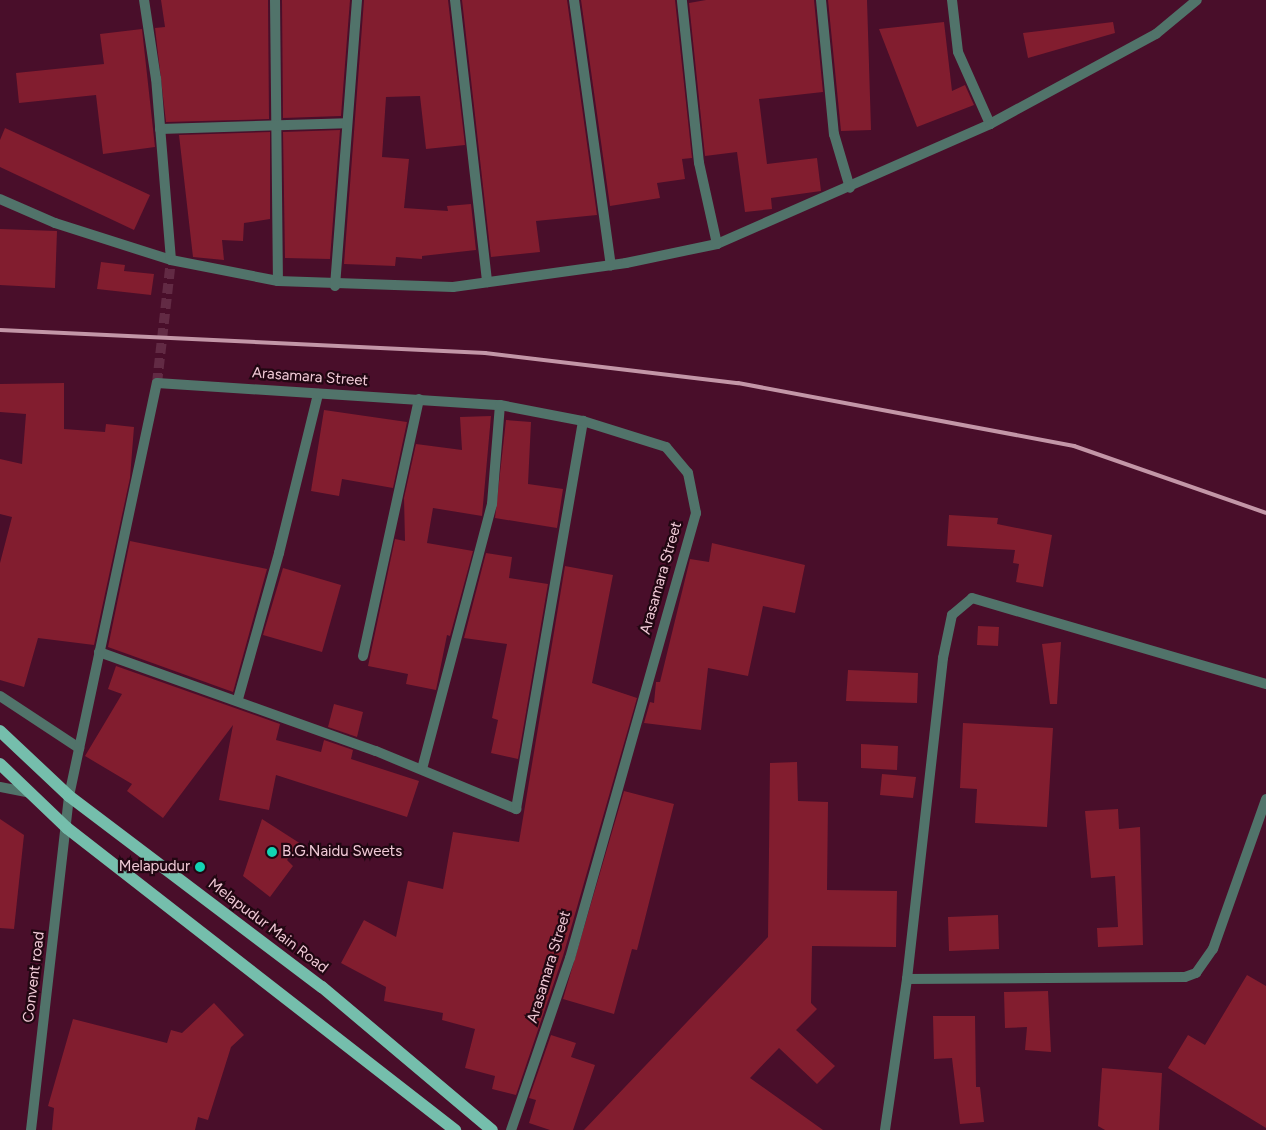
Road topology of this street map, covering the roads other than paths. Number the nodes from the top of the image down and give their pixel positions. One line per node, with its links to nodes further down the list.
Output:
1 (144, 0): 13 (street)
2 (275, 0): 12 (street)
3 (357, 0): 10 (street)
4 (455, 0): 20 (street)
5 (574, 0): 18 (street)
6 (682, 0): 16 (street)
7 (822, 0): 14 (street)
8 (952, 0): 11 (street)
9 (1197, 0): 11 (street)
10 (346, 123): 12 (street); 21 (street)
11 (990, 124): 14 (street)
12 (274, 125): 13 (street); 19 (street)
13 (160, 129): 17 (street)
14 (850, 188): 16 (street)
15 (0, 199): 17 (street)
16 (717, 244): 18 (street)
17 (171, 260): 19 (street)
18 (610, 265): 20 (street)
19 (278, 281): 21 (street)
20 (487, 282): 21 (street)
21 (335, 286)
22 (157, 383): 23 (street, Arasamara Street); 27 (street, Convent road)
23 (318, 394): 24 (street, Arasamara Street); 31 (street)
24 (419, 399): 25 (street, Arasamara Street); 28 (street)
25 (500, 405): 26 (street, Arasamara Street); 35 (street)
26 (583, 421): 35 (street); 45 (street, Arasamara Street)
27 (99, 652): 31 (street); 33 (street, Convent road)
28 (363, 656)
29 (1266, 684): 41 (street)
30 (0, 696): 33 (street)
31 (238, 699): 35 (street)
32 (0, 731): 38 (main road, Melapudur Main Road)
33 (79, 748): 38 (street, Convent road)
34 (0, 764): 37 (main road)
35 (422, 768)
36 (0, 787): 37 (street)
37 (33, 793): 40 (main road)
38 (69, 796): 40 (street, Convent road); 44 (main road, Melapudur Main Road)
39 (1266, 799): 41 (street)
40 (67, 828): 42 (street, Convent road); 43 (main road)
41 (907, 979): 46 (street)
42 (30, 1130)
43 (455, 1130)
44 (492, 1130)
45 (511, 1130)
46 (885, 1130)

